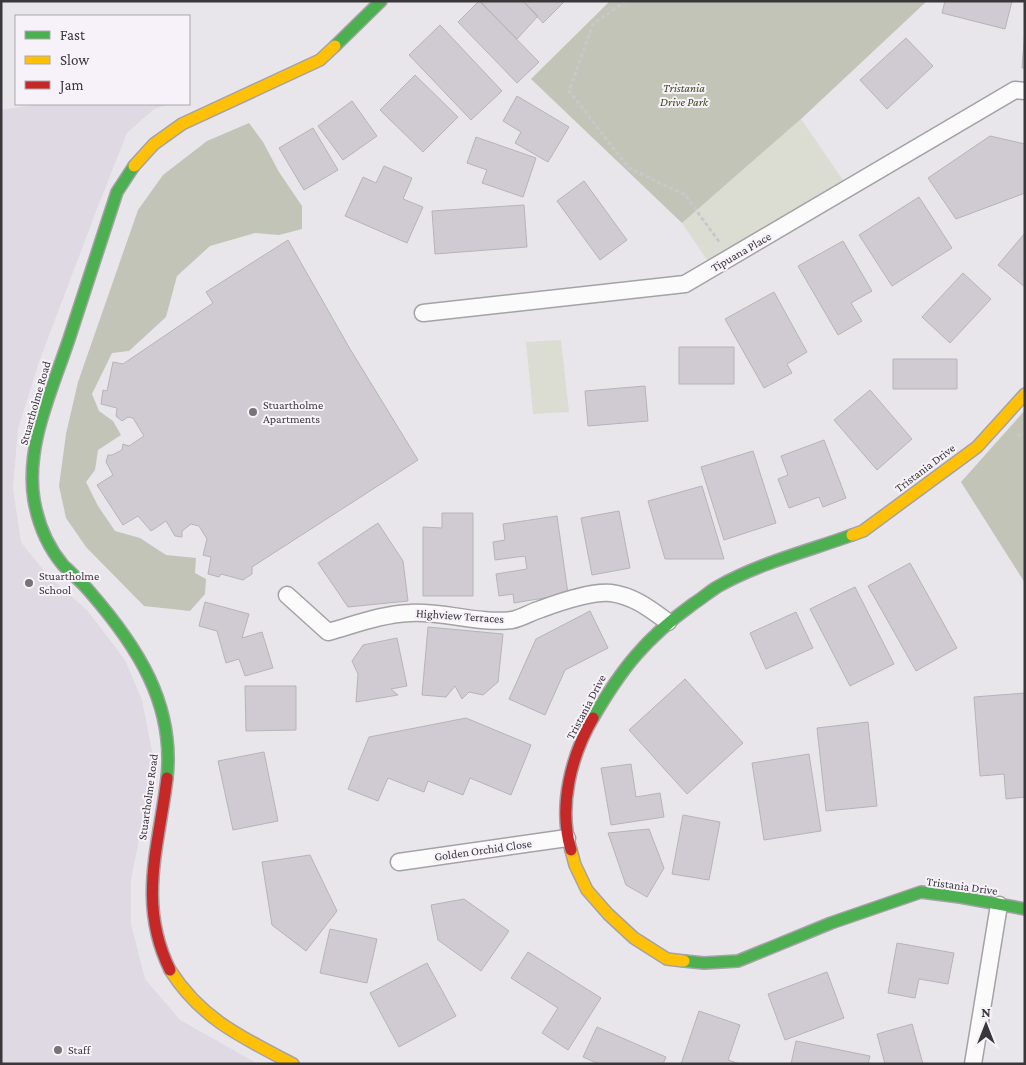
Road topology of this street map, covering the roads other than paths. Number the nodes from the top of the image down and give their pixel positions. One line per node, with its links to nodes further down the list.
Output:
1 (380, 1): 11 (main road, Stuartholme Road)
2 (1025, 91): 3 (street, Tipuana Place)
3 (423, 313)
4 (1025, 394): 6 (main road, Tristania Drive)
5 (287, 595): 6 (street, Highview Terraces)
6 (668, 622): 7 (main road, Tristania Drive)
7 (567, 838): 8 (street, Golden Orchid Close); 9 (main road, Tristania Drive)
8 (399, 862)
9 (999, 905): 10 (main road, Tristania Drive); 12 (street)
10 (1025, 909)
11 (293, 1064)
12 (973, 1064)

